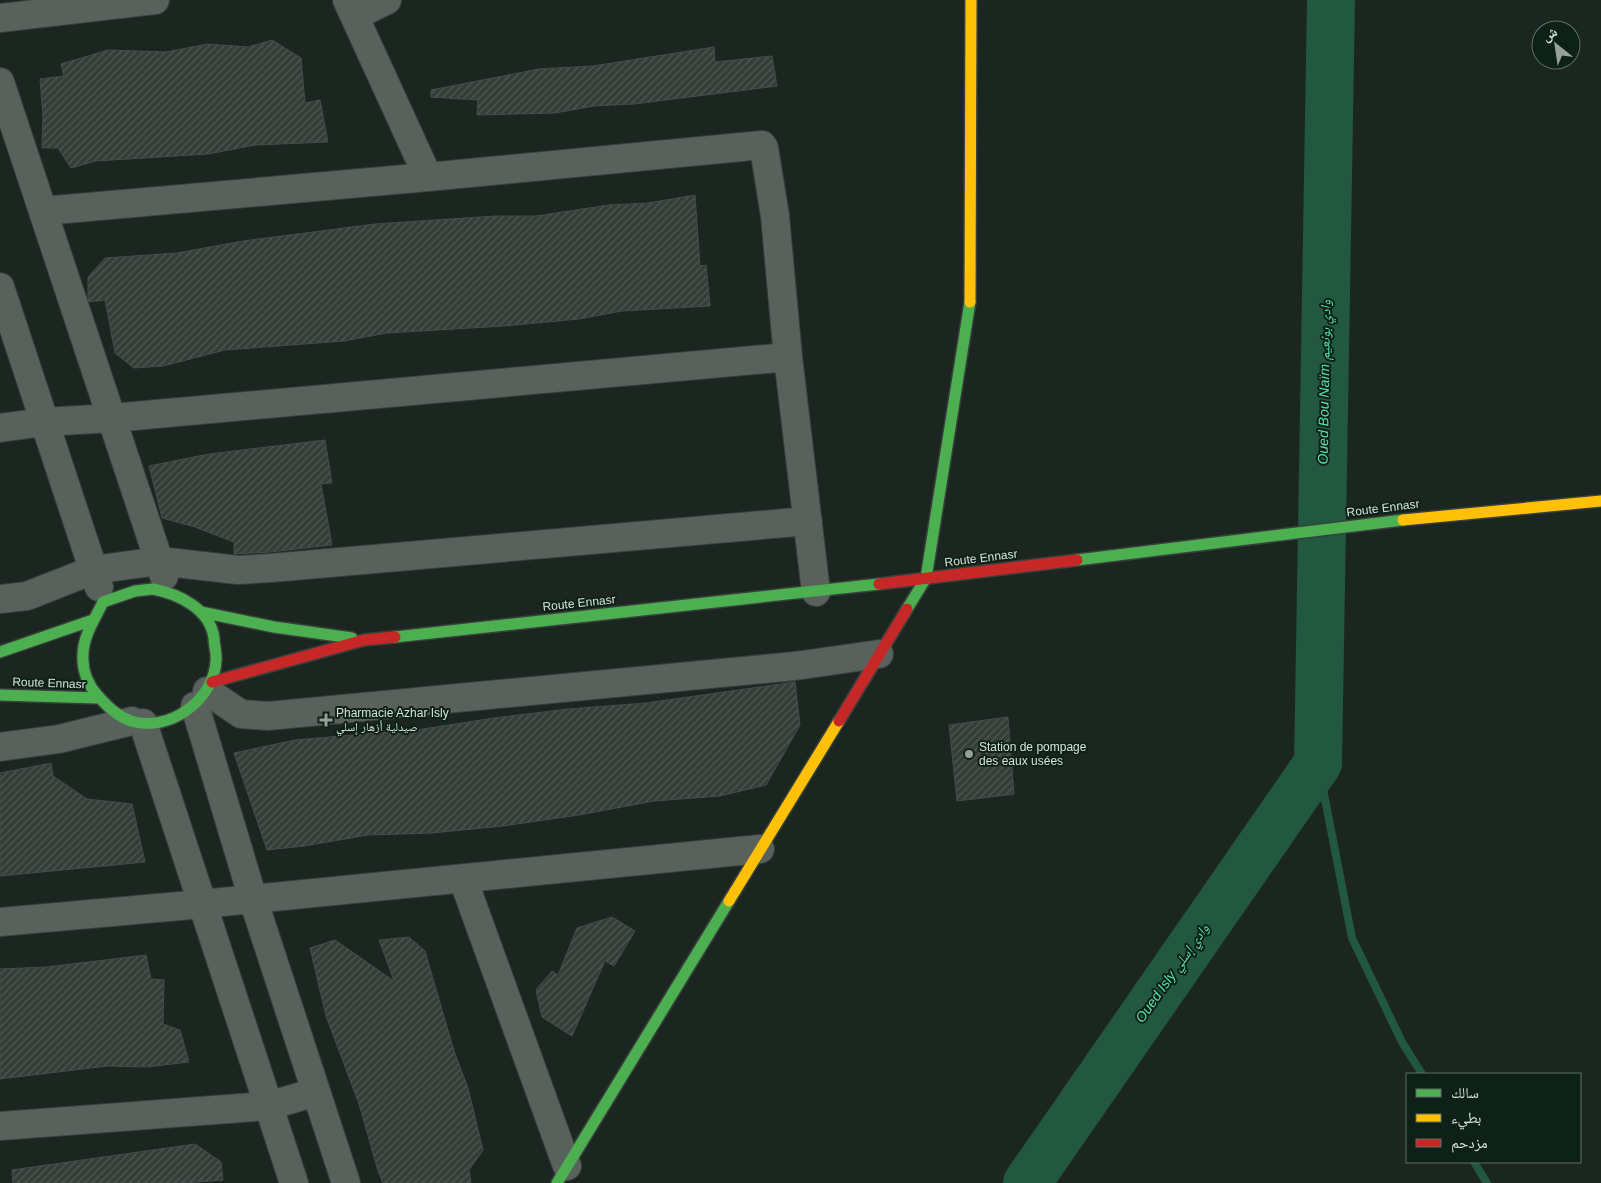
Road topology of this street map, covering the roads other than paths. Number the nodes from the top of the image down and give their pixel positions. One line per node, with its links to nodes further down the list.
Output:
1 (154, 0): 5 (street)
2 (387, 0): 4 (street)
3 (971, 0): 18 (main road)
4 (351, 8): 7 (street)
5 (0, 18)
6 (0, 82): 8 (street)
7 (428, 177): 8 (street); 10 (street)
8 (43, 211): 11 (street)
9 (0, 287): 12 (street)
10 (788, 357): 11 (street); 15 (street)
11 (112, 418): 12 (street); 16 (street)
12 (44, 422): 13 (street); 17 (street)
13 (0, 428)
14 (1601, 500): 18 (main road, Route Ennasr)
15 (808, 521): 16 (street); 20 (street)
16 (159, 561): 17 (street); 19 (street)
17 (93, 570): 21 (street); 22 (street)
18 (926, 578): 20 (main road, Route Ennasr); 26 (main road)
19 (170, 592): 22 (main road); 23 (main road)
20 (816, 592): 24 (main road, Route Ennasr)
21 (0, 599)
22 (98, 611): 25 (main road); 29 (main road)
23 (201, 612): 24 (main road, Route Ennasr); 27 (main road)
24 (364, 640): 27 (main road, Route Ennasr)
25 (0, 652)
26 (880, 654): 27 (street); 32 (main road)
27 (205, 693): 30 (main road); 34 (street)
28 (0, 695): 29 (main road, Route Ennasr)
29 (97, 698): 30 (main road)
30 (137, 722): 31 (street); 35 (street)
31 (0, 747)
32 (760, 849): 33 (street); 40 (main road)
33 (463, 879): 34 (street); 40 (street)
34 (253, 899): 35 (street); 37 (street)
35 (202, 904): 36 (street); 38 (street)
36 (0, 922)
37 (316, 1092): 38 (street); 42 (street)
38 (268, 1106): 39 (street); 41 (street)
39 (0, 1126)
40 (562, 1174)
41 (294, 1183)
42 (346, 1183)

